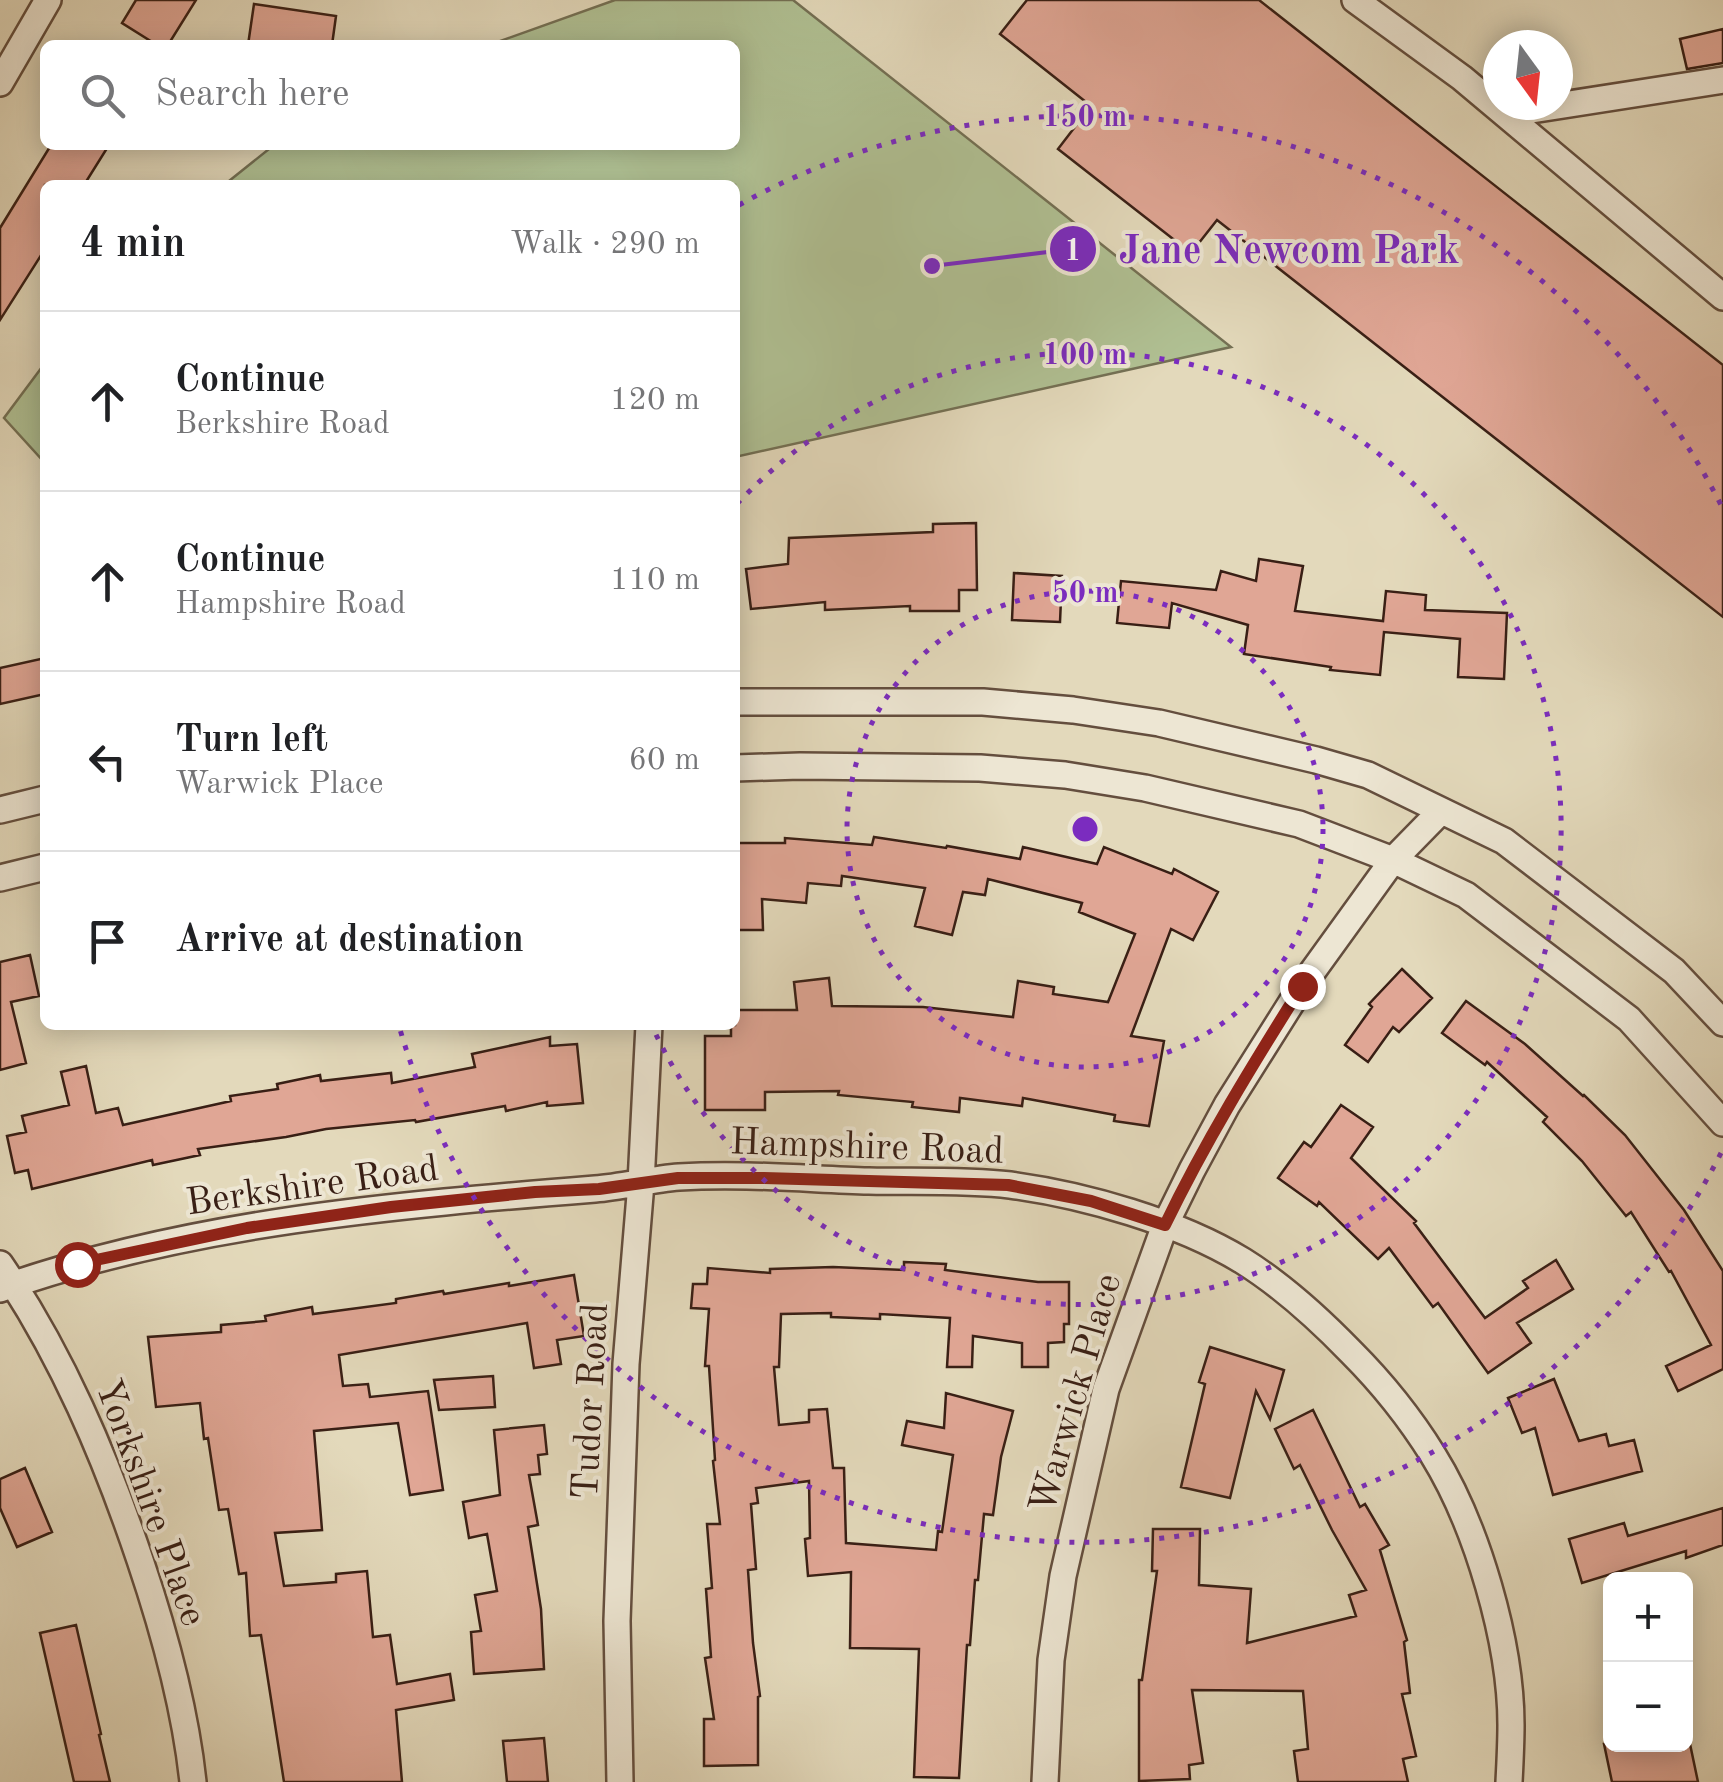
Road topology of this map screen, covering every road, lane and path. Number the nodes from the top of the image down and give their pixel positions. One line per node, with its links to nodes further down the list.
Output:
1 (48, 0): 4 (street)
2 (1355, 0): 5 (street)
3 (1723, 80): 6 (street)
4 (0, 84)
5 (1483, 96)
6 (1573, 103)
7 (1512, 120): 8 (street)
8 (1723, 296)
9 (740, 702): 13 (street)
10 (740, 768): 14 (street)
11 (40, 800): 12 (street)
12 (0, 810)
13 (1440, 812): 14 (street, Warwick Place); 17 (street)
14 (1392, 860): 19 (street); 21 (street, Warwick Place)
15 (40, 868): 16 (street)
16 (0, 878)
17 (1723, 1023)
18 (649, 1030): 20 (street, Tudor Road)
19 (1723, 1123)
20 (641, 1183): 21 (street, Hampshire Road); 22 (street, Berkshire Road); 24 (street, Tudor Road)
21 (1165, 1225): 25 (street, Warwick Place); 26 (street, Hampshire Road)
22 (5, 1279): 23 (street, Yorkshire Place)
23 (193, 1782)
24 (620, 1782)
25 (1044, 1782)
26 (1508, 1782)

